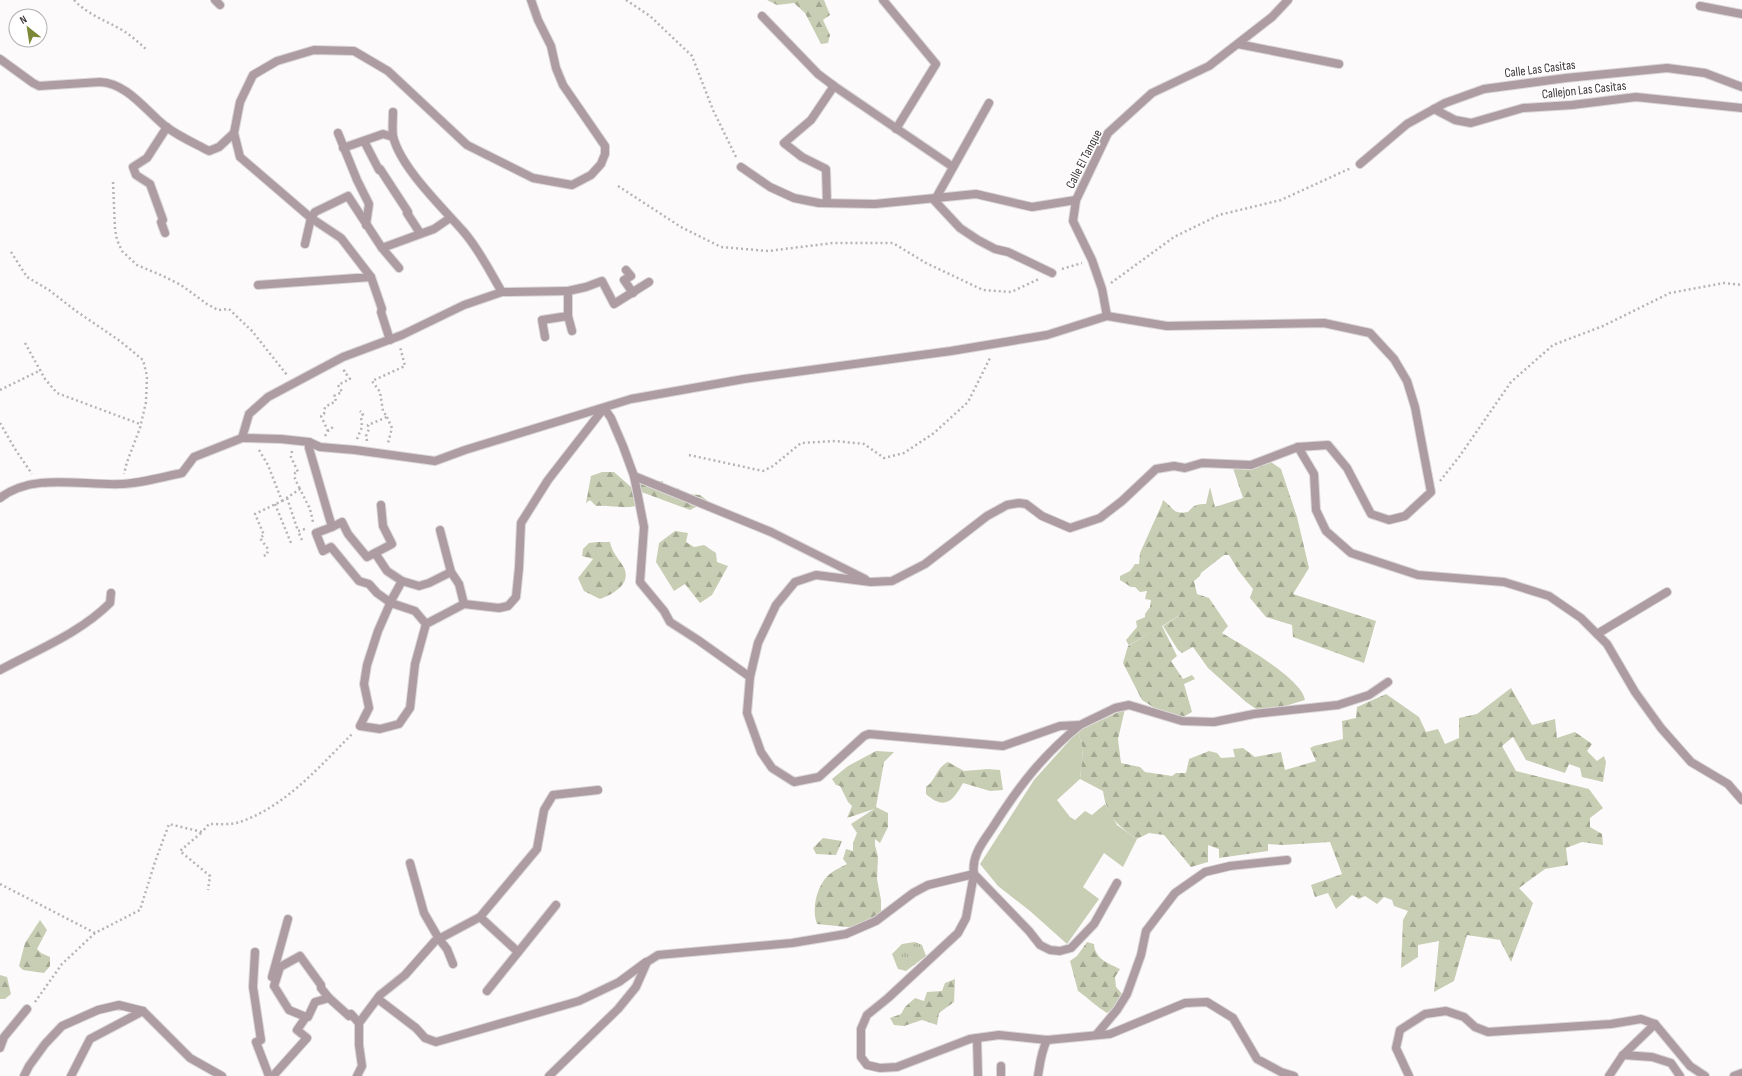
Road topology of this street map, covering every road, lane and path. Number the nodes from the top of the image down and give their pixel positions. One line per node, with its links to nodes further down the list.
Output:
1 (74, 0): 10 (path)
2 (530, 0): 21 (street)
3 (626, 0): 27 (path)
4 (883, 0): 20 (street)
5 (1288, 0): 9 (street, Calle El Tanque)
6 (1700, 6): 7 (street)
7 (1742, 14)
8 (762, 16): 13 (street)
9 (1238, 44): 12 (street); 32 (street, Calle El Tanque)
10 (147, 50)
11 (0, 59): 19 (street)
12 (1339, 64)
13 (829, 82): 20 (street); 33 (street)
14 (1742, 87): 17 (street, Calle Las Casitas)
15 (989, 103): 28 (street)
16 (1742, 108): 17 (street, Callejon Las Casitas)
17 (1434, 109): 26 (street, Calle Las Casitas)
18 (393, 112): 23 (street)
19 (166, 127): 21 (street); 37 (street)
20 (896, 129): 28 (street)
21 (234, 133): 34 (street)
22 (338, 133): 25 (street)
23 (393, 137): 24 (street); 35 (street)
24 (364, 141): 25 (street); 38 (street)
25 (343, 148): 36 (street)
26 (1360, 164): 50 (path)
27 (742, 167): 33 (street)
28 (953, 167): 31 (street)
29 (112, 182): 63 (path)
30 (618, 186): 45 (path)
31 (934, 199): 32 (street); 33 (street); 45 (street)
32 (1076, 200): 42 (street, Calle El Tanque)
33 (827, 203)
34 (311, 218): 36 (street); 39 (street); 46 (street)
35 (450, 218): 38 (street); 52 (street)
36 (366, 225): 40 (street)
37 (164, 233)
38 (420, 233): 40 (street)
39 (305, 244)
40 (382, 248): 43 (street)
41 (11, 252): 69 (path)
42 (1092, 260): 45 (path); 50 (street, Calle El Tanque)
43 (399, 268)
44 (626, 270): 53 (street)
45 (1052, 274)
46 (371, 277): 48 (street); 58 (street)
47 (649, 282): 53 (street)
48 (258, 285)
49 (1742, 285): 84 (path)
50 (1102, 289): 55 (street, Calle El Tanque)
51 (568, 291): 52 (street); 53 (street); 54 (street)
52 (502, 292): 58 (street)
53 (632, 293)
54 (568, 316): 56 (street); 57 (street)
55 (1107, 316): 59 (street); 84 (street)
56 (572, 331)
57 (545, 337)
58 (394, 338): 61 (street); 67 (path)
59 (998, 343): 65 (street); 79 (path)
60 (25, 344): 62 (path)
61 (343, 357): 63 (street); 70 (path)
62 (41, 370): 64 (path); 69 (path)
63 (293, 383): 71 (street)
64 (0, 390)
65 (604, 408): 78 (street); 80 (street); 105 (street)
66 (360, 411): 76 (path)
67 (387, 417): 77 (path); 78 (path)
68 (0, 423): 81 (path)
69 (140, 424): 82 (path)
70 (328, 431)
71 (242, 438): 72 (street); 82 (street)
72 (251, 438): 73 (street); 87 (path)
73 (292, 440): 74 (street); 83 (path)
74 (309, 442): 76 (street); 91 (street)
75 (1298, 447): 84 (street); 101 (street); 107 (street)
76 (356, 450): 77 (street)
77 (366, 451): 78 (street)
78 (384, 454)
79 (689, 454)
80 (634, 476): 101 (street); 109 (street)
81 (36, 484): 82 (street); 85 (street)
82 (122, 484)
83 (300, 489): 86 (path); 90 (path)
84 (1431, 492)
85 (0, 498)
86 (287, 498): 87 (path); 94 (path)
87 (282, 501): 88 (path)
88 (275, 504): 96 (path); 98 (path)
89 (381, 505): 97 (street)
90 (314, 526)
91 (332, 527): 97 (street); 104 (street)
92 (309, 528): 94 (path)
93 (440, 530): 99 (street)
94 (298, 531): 95 (path)
95 (302, 540)
96 (291, 543)
97 (375, 553): 100 (street)
98 (262, 556)
99 (451, 572): 100 (street); 105 (street)
100 (402, 581): 104 (street)
101 (871, 582): 109 (street)
102 (1667, 592): 107 (street)
103 (111, 593): 108 (street)
104 (391, 603): 106 (street); 112 (street)
105 (464, 604): 106 (street)
106 (426, 624): 112 (street)
107 (1597, 634): 114 (street)
108 (0, 670)
109 (750, 677): 111 (street)
110 (1388, 682): 111 (street)
111 (1080, 725): 118 (street)
112 (360, 726): 115 (path)
113 (598, 790): 123 (street)
114 (1742, 800)
115 (202, 832): 121 (path); 125 (path)
116 (1287, 860): 140 (street)
117 (410, 863): 126 (street)
118 (974, 874): 119 (street); 129 (street); 141 (street)
119 (1117, 883)
120 (0, 884): 125 (path)
121 (208, 890)
122 (556, 905): 128 (street)
123 (480, 917): 126 (street); 128 (street)
124 (288, 919): 131 (street)
125 (95, 933): 135 (path)
126 (439, 939): 130 (street); 134 (street)
127 (255, 952): 150 (street)
128 (518, 952): 132 (street)
129 (647, 962): 134 (street); 153 (street)
130 (453, 964)
131 (274, 986): 133 (street); 137 (street)
132 (487, 991)
133 (329, 998): 137 (street); 138 (street)
134 (378, 999): 138 (street)
135 (27, 1009): 143 (street)
136 (143, 1011): 147 (street); 148 (street); 149 (street)
137 (306, 1017): 151 (street)
138 (360, 1023): 152 (street)
139 (1655, 1024): 144 (street); 158 (street); 161 (street)
140 (1096, 1035): 142 (street); 157 (street)
141 (977, 1038): 142 (street); 154 (street)
142 (1047, 1040): 156 (street)
143 (0, 1048)
144 (1623, 1055): 159 (street); 160 (street)
145 (1001, 1066): 155 (street)
146 (1742, 1073): 162 (street)
147 (24, 1076)
148 (71, 1076)
149 (222, 1076)
150 (269, 1076)
151 (273, 1076)
152 (357, 1076)
153 (549, 1076)
154 (978, 1076)
155 (1001, 1076)
156 (1038, 1076)
157 (1294, 1076)
158 (1409, 1076)
159 (1609, 1076)
160 (1680, 1076)
161 (1706, 1076)
162 (1734, 1076)

